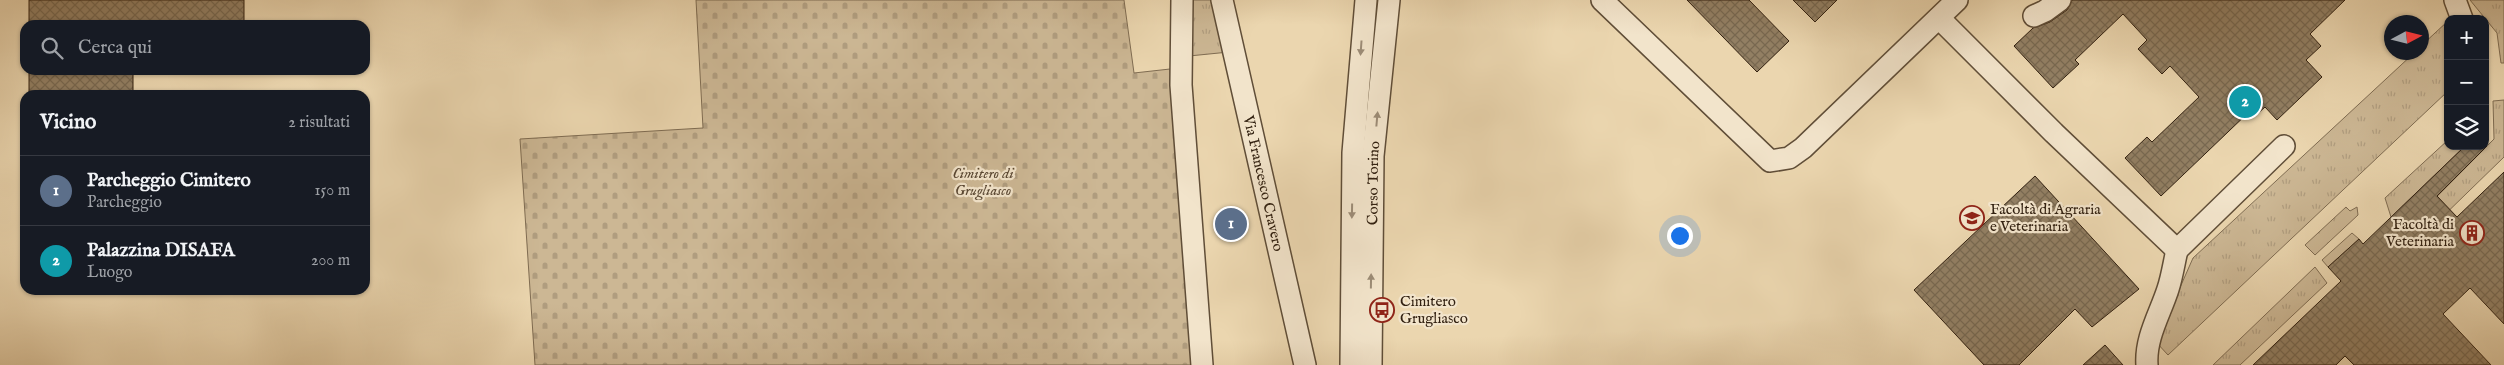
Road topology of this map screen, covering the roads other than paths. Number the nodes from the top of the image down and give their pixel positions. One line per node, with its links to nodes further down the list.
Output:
1 (1182, 0): 14 (street)
2 (1222, 0): 15 (street, Via Francesco Cravero)
3 (1366, 0): 16 (street, Corso Torino, one-way to 16)
4 (1389, 0): 17 (street, Corso Torino, one-way to 4)
5 (1602, 0): 11 (street)
6 (1957, 0): 11 (street)
7 (2060, 0): 10 (street)
8 (2455, 0): 9 (street)
9 (2461, 15)
10 (2034, 16)
11 (1939, 18): 13 (street)
12 (2284, 146): 13 (street)
13 (2177, 250): 18 (street)
14 (1202, 365)
15 (1305, 365)
16 (1351, 365)
17 (1371, 365)
18 (2148, 365)

